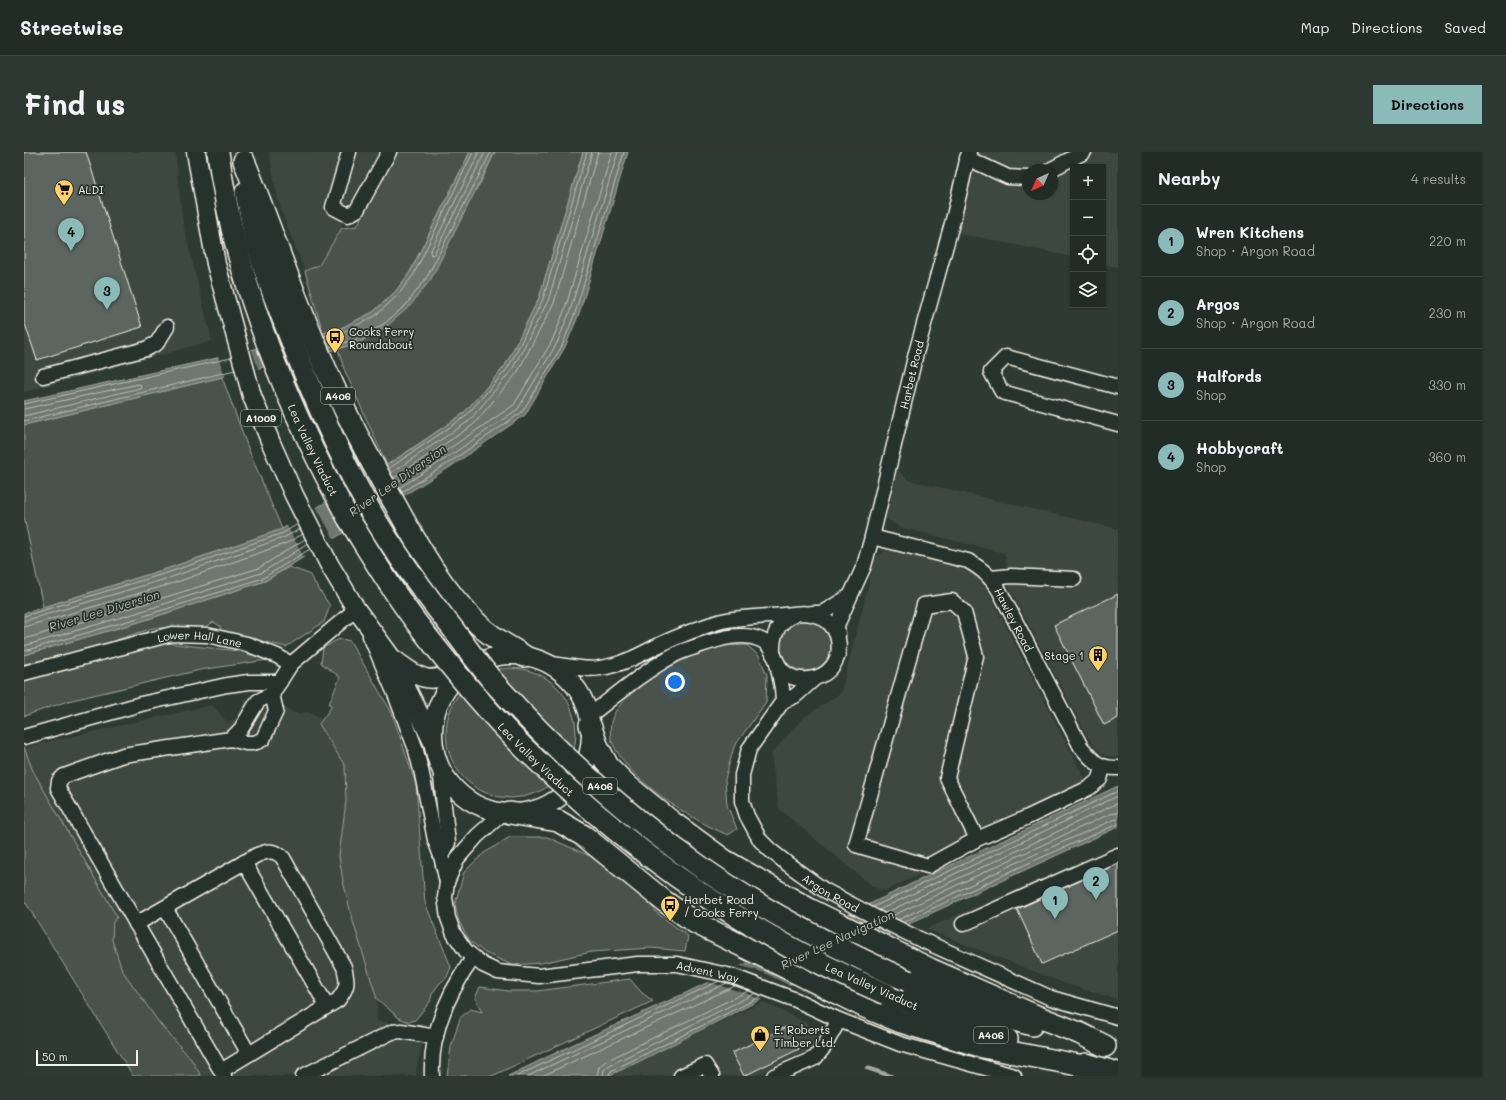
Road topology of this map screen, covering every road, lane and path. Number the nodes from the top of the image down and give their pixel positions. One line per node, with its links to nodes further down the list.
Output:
1 (196, 152): 19 (main road, A1009)
2 (218, 152): 56 (highway, Lea Valley Viaduct / A406, bridge)
3 (349, 152): 4 (street)
4 (389, 152)
5 (1084, 152): 8 (street)
6 (968, 155): 9 (street); 15 (street, Harbet Road)
7 (244, 156): 10 (highway, A406)
8 (1058, 166)
9 (1022, 178)
10 (263, 232): 22 (highway, A406); 54 (highway, Lea Valley Viaduct / A406, bridge)
11 (167, 327): 12 (street)
12 (42, 376)
13 (1118, 387): 14 (street)
14 (1118, 424)
15 (872, 537): 16 (street, Hawley Road); 18 (street, Harbet Road)
16 (991, 578): 17 (street); 37 (street, Hawley Road)
17 (1074, 579)
18 (851, 596): 20 (street); 21 (street, Harbet Road)
19 (359, 613): 23 (main road, A1009); 26 (street); 43 (street)
20 (808, 613): 21 (street); 24 (street); 25 (street)
21 (838, 636): 29 (street)
22 (524, 656): 25 (main road); 27 (main road)
23 (391, 657): 27 (main road, A1009); 36 (main road, A1009)
24 (775, 658): 29 (street); 32 (street); 33 (street)
25 (546, 663): 33 (main road)
26 (292, 664): 28 (street, Lower Hall Lane); 30 (street)
27 (464, 670): 36 (main road)
28 (24, 673)
29 (814, 679): 32 (street, Argon Road)
30 (280, 682): 31 (street); 34 (street)
31 (272, 694): 35 (street); 35 (street)
32 (783, 702): 51 (street, Argon Road)
33 (590, 721): 40 (main road); 54 (highway)
34 (24, 737)
35 (231, 739): 47 (street)
36 (433, 742): 38 (main road)
37 (1103, 767): 39 (street); 41 (street)
38 (440, 768): 40 (main road); 43 (street)
39 (1118, 768)
40 (506, 813): 45 (street); 56 (highway)
41 (977, 839): 41 (street)
42 (1118, 855): 48 (street)
43 (441, 856): 45 (street)
44 (244, 862): 46 (street); 50 (street); 50 (street)
45 (447, 882): 49 (street, Advent Way)
46 (165, 908): 47 (street); 55 (street)
47 (136, 924): 57 (street)
48 (963, 924)
49 (473, 958): 52 (street, Advent Way); 53 (street)
50 (327, 1006): 55 (street)
51 (1118, 1017)
52 (839, 1020): 62 (street); 63 (street, Advent Way)
53 (436, 1037): 58 (street); 59 (street)
54 (1112, 1047)
55 (249, 1054): 57 (street)
56 (1108, 1071)
57 (222, 1073)
58 (302, 1076)
59 (432, 1076)
60 (681, 1076): 61 (street)
61 (712, 1076)
62 (774, 1076)
63 (1014, 1076)

